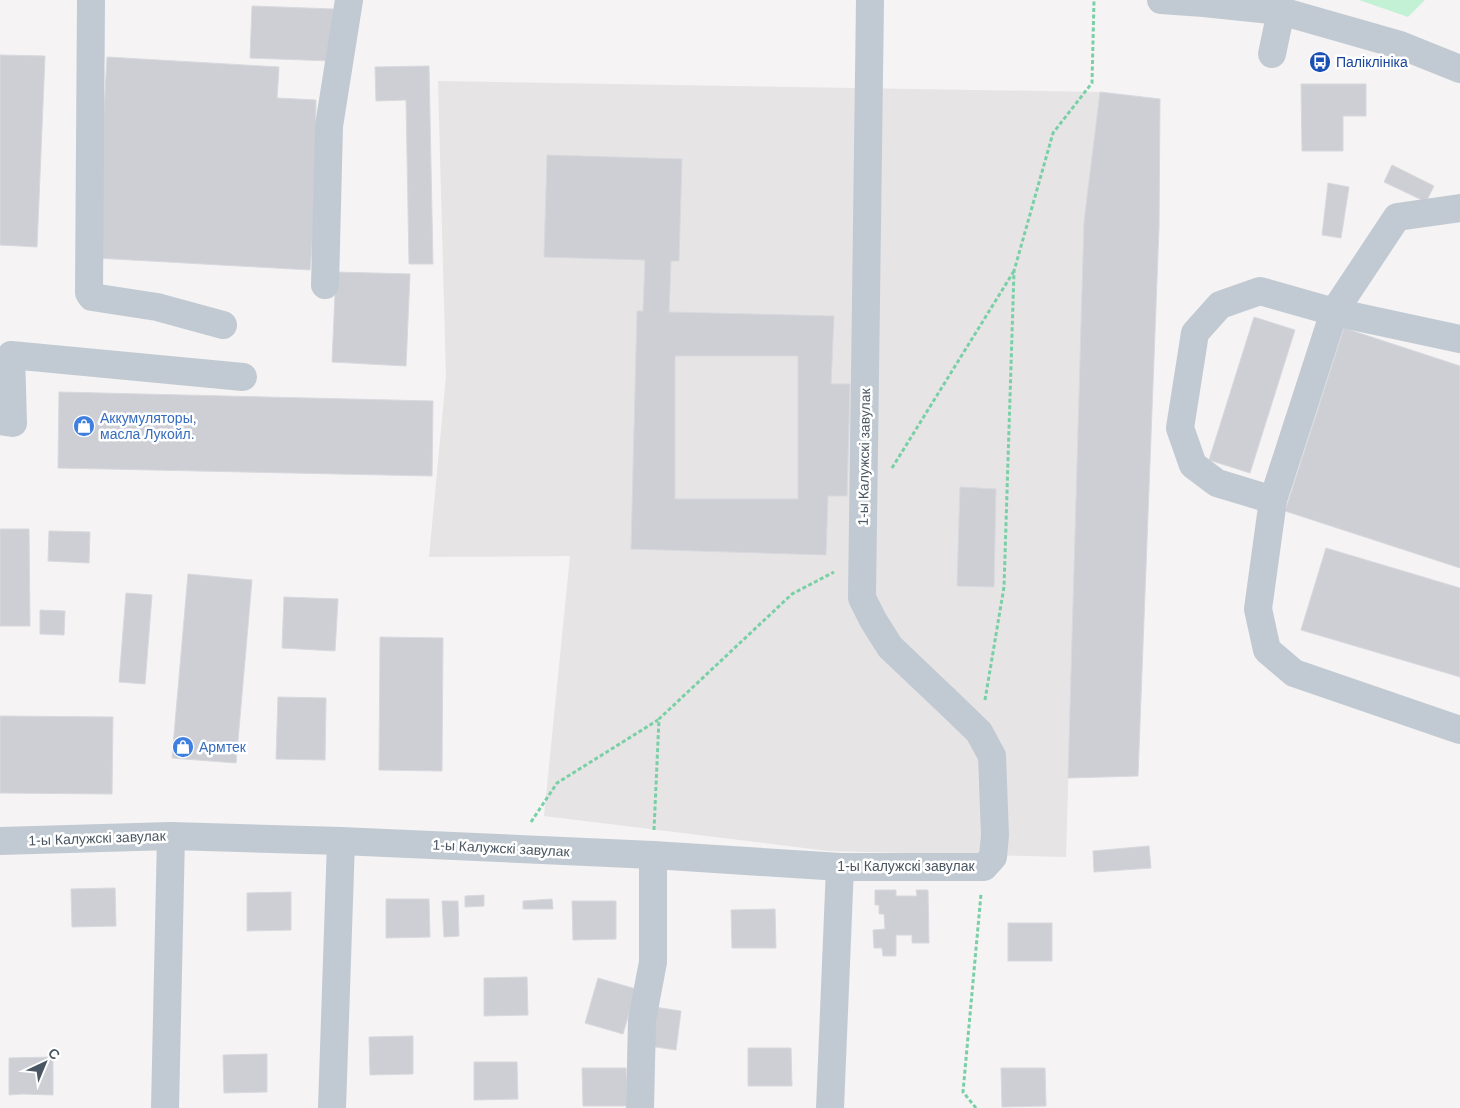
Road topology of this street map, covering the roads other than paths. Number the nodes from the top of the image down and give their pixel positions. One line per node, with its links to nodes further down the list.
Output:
1 (90, 0): 11 (street)
2 (349, 0): 9 (street)
3 (870, 0): 21 (street, 1-ы Калужскі завулак)
4 (1161, 0): 5 (street)
5 (1281, 11): 6 (street); 7 (street)
6 (1272, 54)
7 (1460, 69)
8 (1460, 208): 10 (street)
9 (325, 285)
10 (1334, 312): 12 (street); 15 (street); 15 (street)
11 (223, 325)
12 (1460, 339)
13 (243, 378): 14 (street)
14 (0, 420)
15 (1273, 500): 16 (street)
16 (1460, 730)
17 (172, 836): 18 (street, 1-ы Калужскі завулак); 19 (street, 1-ы Калужскі завулак); 22 (street)
18 (0, 840)
19 (340, 841): 20 (street, 1-ы Калужскі завулак); 23 (street)
20 (653, 855): 21 (street, 1-ы Калужскі завулак); 24 (street)
21 (840, 866): 25 (street)
22 (165, 1108)
23 (332, 1108)
24 (640, 1108)
25 (830, 1108)

